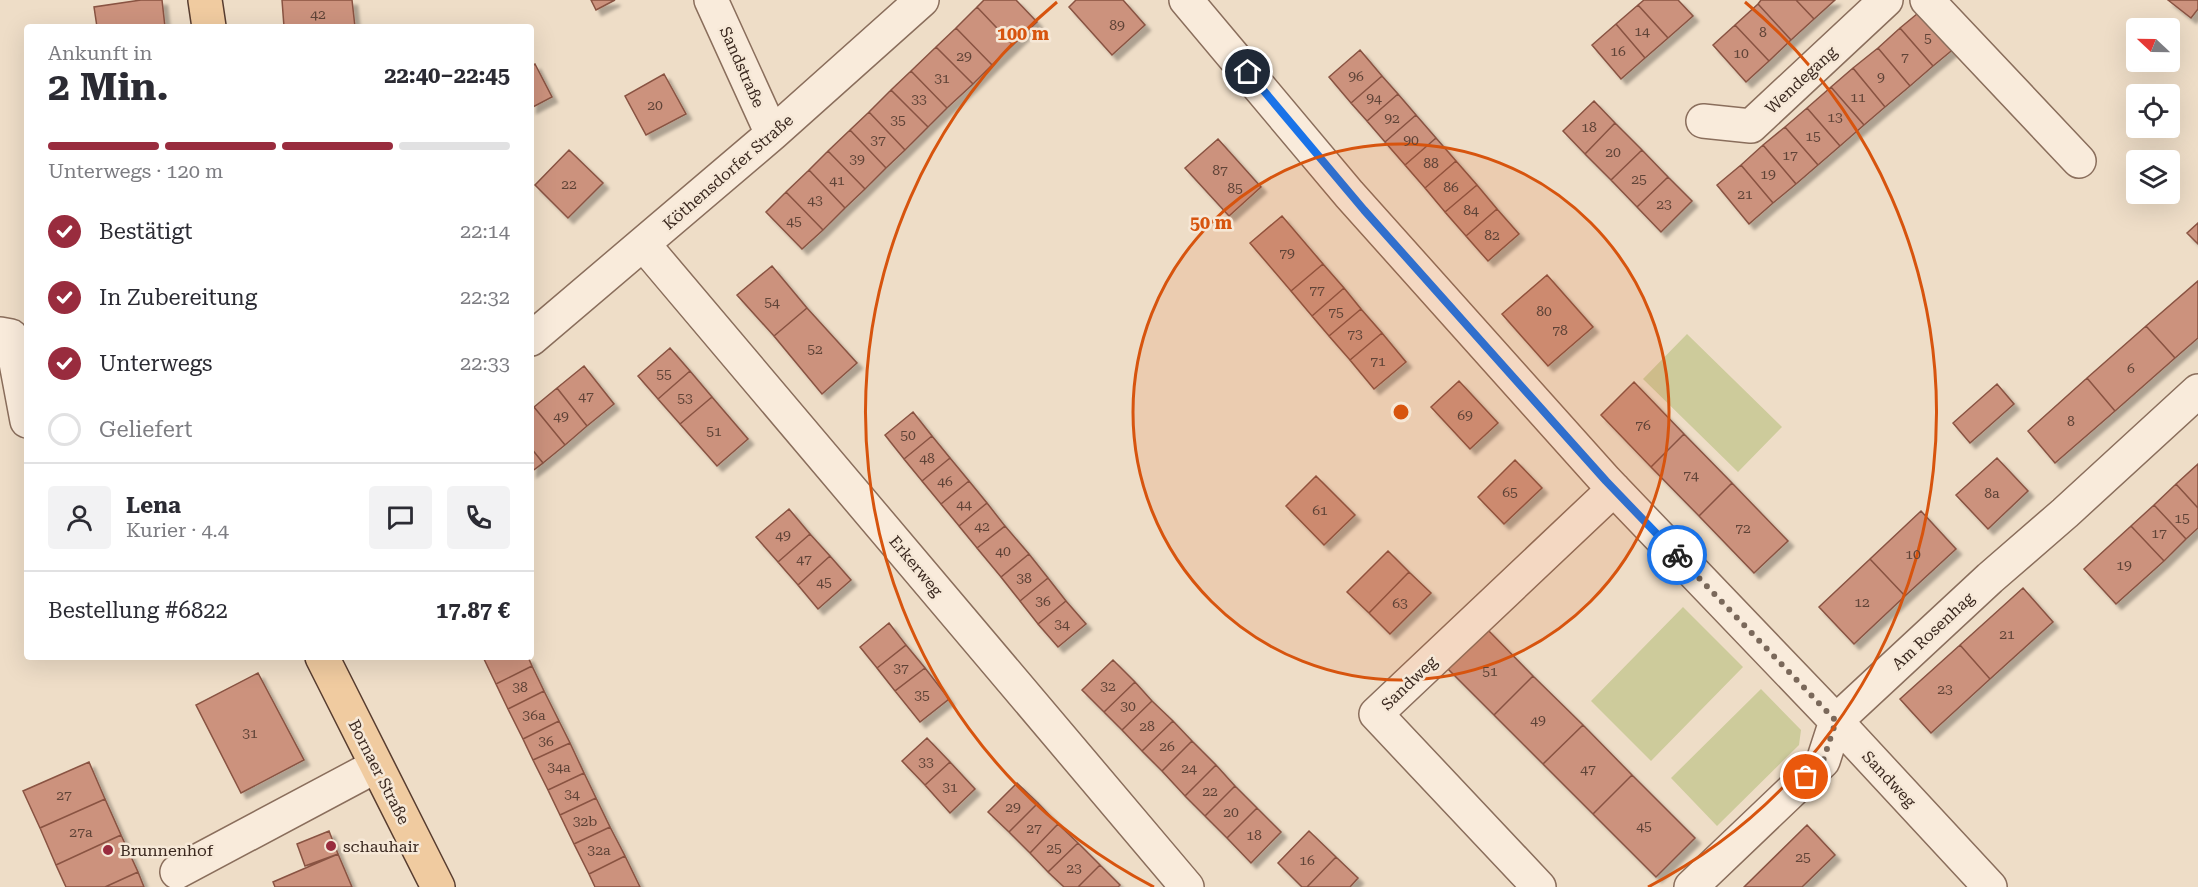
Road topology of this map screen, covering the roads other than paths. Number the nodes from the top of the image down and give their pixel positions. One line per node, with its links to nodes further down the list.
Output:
1 (206, 0): 7 (main road)
2 (711, 0): 9 (street, Sandstraße)
3 (922, 0): 9 (street, Köthensdorfer Straße)
4 (1186, 0): 16 (street, Sandweg)
5 (1886, 0): 8 (street, Wendegang)
6 (1927, 0): 10 (street)
7 (209, 24)
8 (1703, 121)
9 (772, 134): 11 (street, Köthensdorfer Straße)
10 (2079, 161)
11 (644, 245): 13 (street, Köthensdorfer Straße); 22 (street, Erkerweg)
12 (13, 334): 15 (street)
13 (534, 337)
14 (2198, 391): 18 (street, Am Rosenhag)
15 (24, 402)
16 (1614, 489): 18 (street, Sandweg); 23 (street, Sandweg)
17 (323, 660): 19 (main road, Bornaer Straße)
18 (1836, 721): 24 (street, Am Rosenhag); 25 (street, Sandweg)
19 (376, 766): 20 (street); 21 (main road, Bornaer Straße)
20 (177, 872)
21 (438, 887)
22 (1187, 887)
23 (1539, 887)
24 (1691, 887)
25 (1990, 887)

